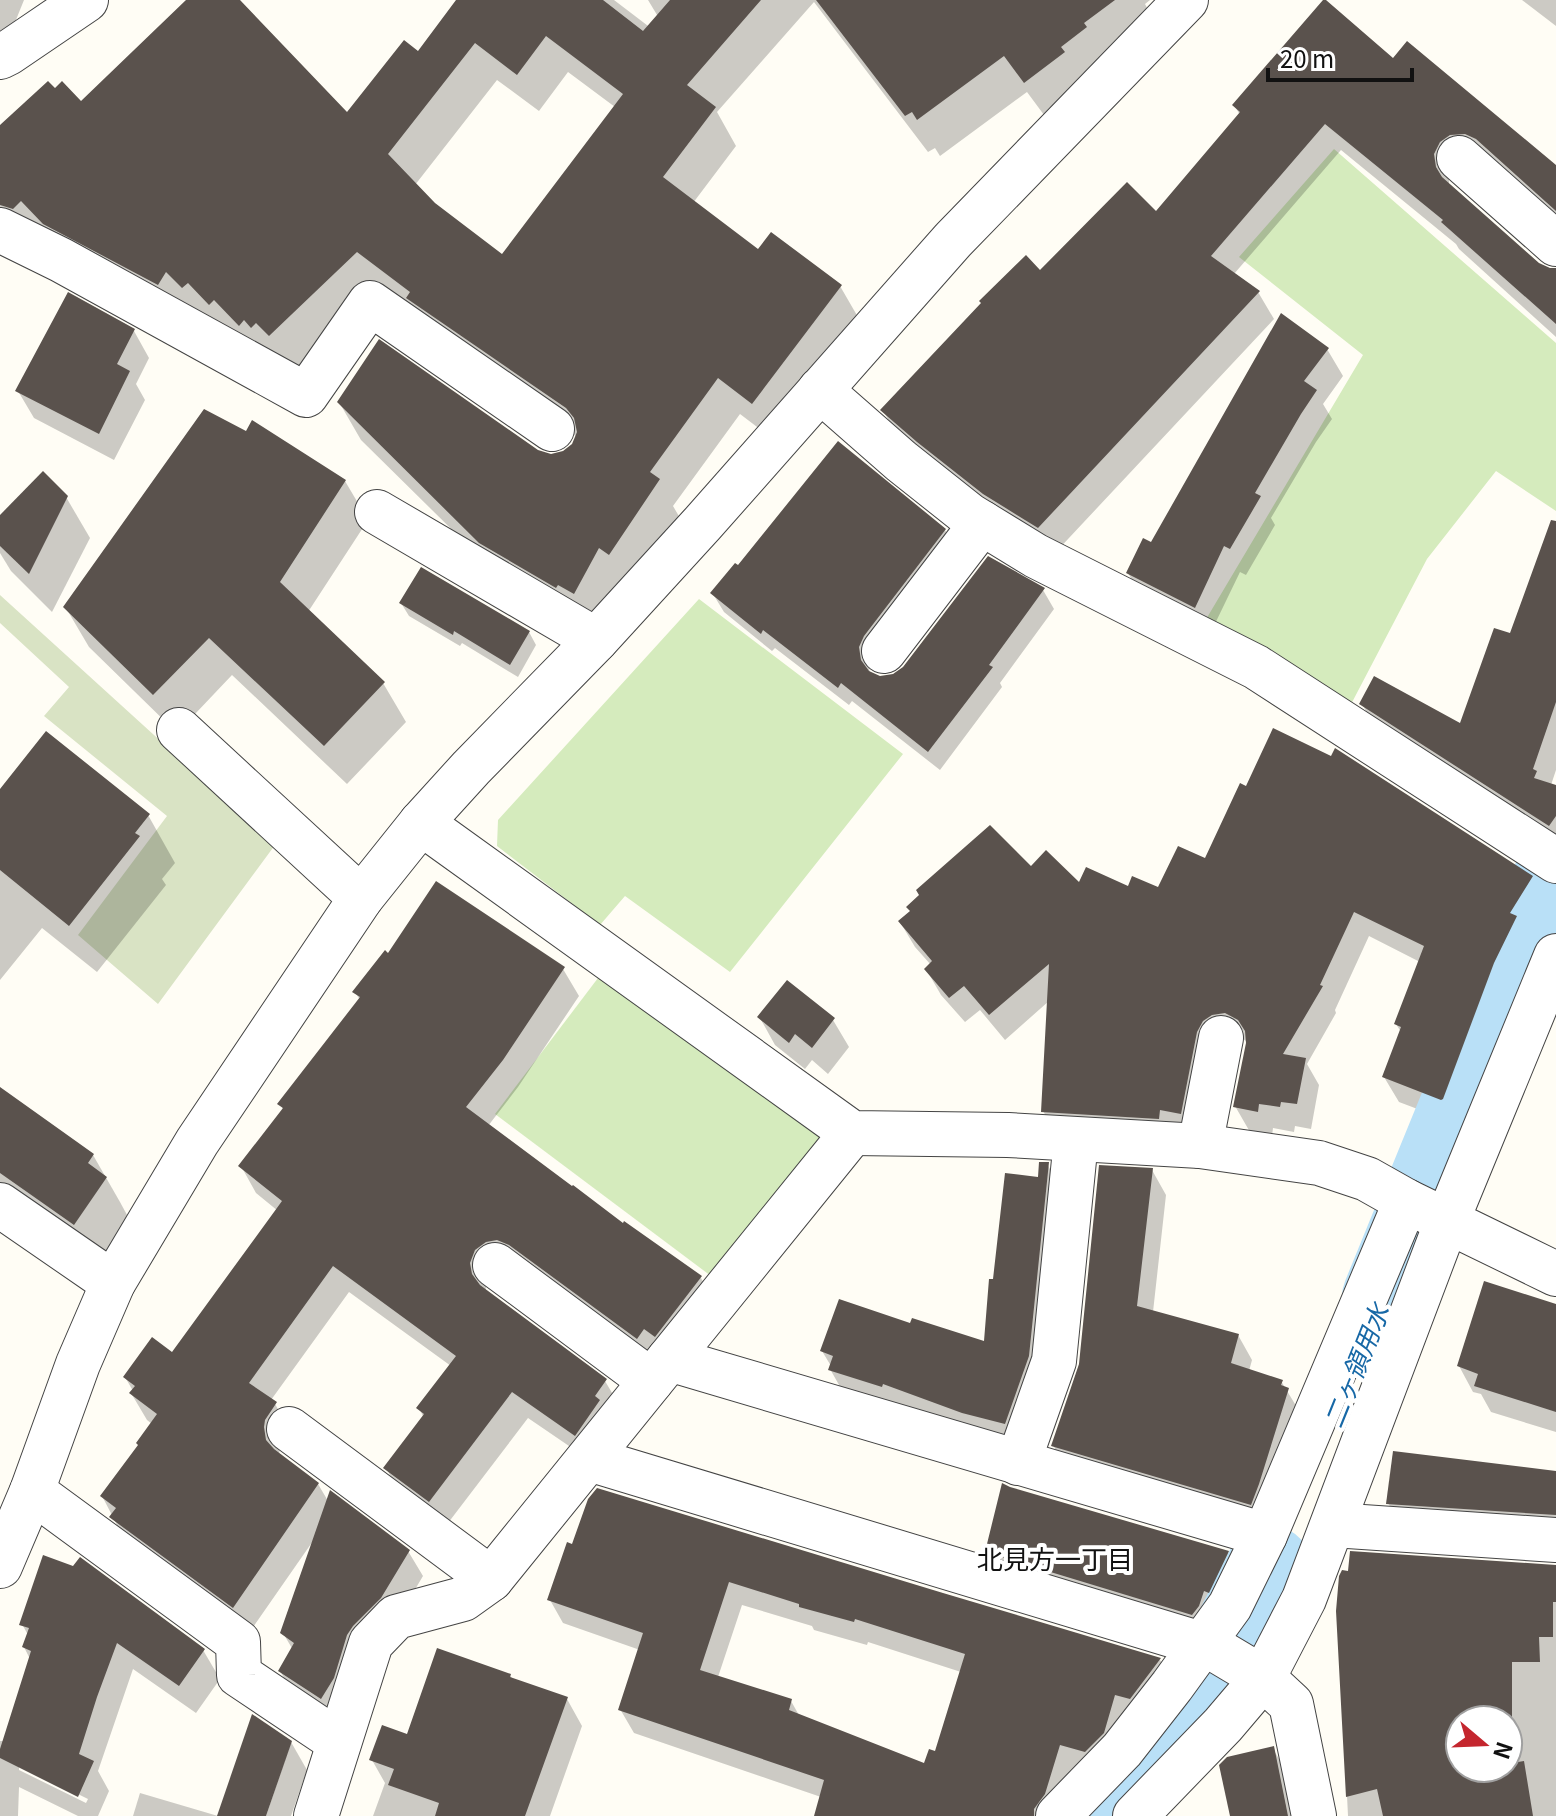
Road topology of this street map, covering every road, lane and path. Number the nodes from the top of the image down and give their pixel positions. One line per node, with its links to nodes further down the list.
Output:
1 (86, 0): 3 (street)
2 (1186, 0): 7 (street)
3 (0, 57)
4 (1459, 158): 6 (street)
5 (0, 230): 8 (street)
6 (1556, 244)
7 (820, 390): 10 (street); 11 (street)
8 (552, 429)
9 (377, 512): 11 (street)
10 (982, 523): 12 (street); 15 (street)
11 (596, 640): 14 (street)
12 (884, 651)
13 (179, 730): 16 (street)
14 (421, 823): 16 (street); 19 (street)
15 (1553, 852)
16 (361, 898): 26 (street)
17 (1556, 956): 23 (street)
18 (1221, 1038): 21 (street)
19 (852, 1133): 20 (street); 27 (street)
20 (1076, 1140): 21 (street); 30 (street)
21 (1200, 1146): 23 (street)
22 (0, 1205): 26 (street)
23 (1426, 1211): 25 (street); 32 (street); 33 (street)
24 (495, 1265): 27 (street)
25 (1556, 1274)
26 (113, 1283): 31 (street)
27 (660, 1370): 29 (street); 30 (street)
28 (289, 1429): 36 (street)
29 (589, 1459): 36 (street); 37 (street)
30 (1018, 1463): 33 (street)
31 (32, 1491): 35 (street); 39 (street)
32 (1333, 1525): 34 (street); 38 (street)
33 (1265, 1535): 37 (street)
34 (1556, 1540)
35 (0, 1566)
36 (491, 1579): 39 (street)
37 (1202, 1644): 38 (street); 41 (street)
38 (1263, 1678): 42 (street); 43 (street)
39 (339, 1742): 40 (street)
40 (316, 1816)
41 (1058, 1816)
42 (1135, 1816)
43 (1314, 1816)

